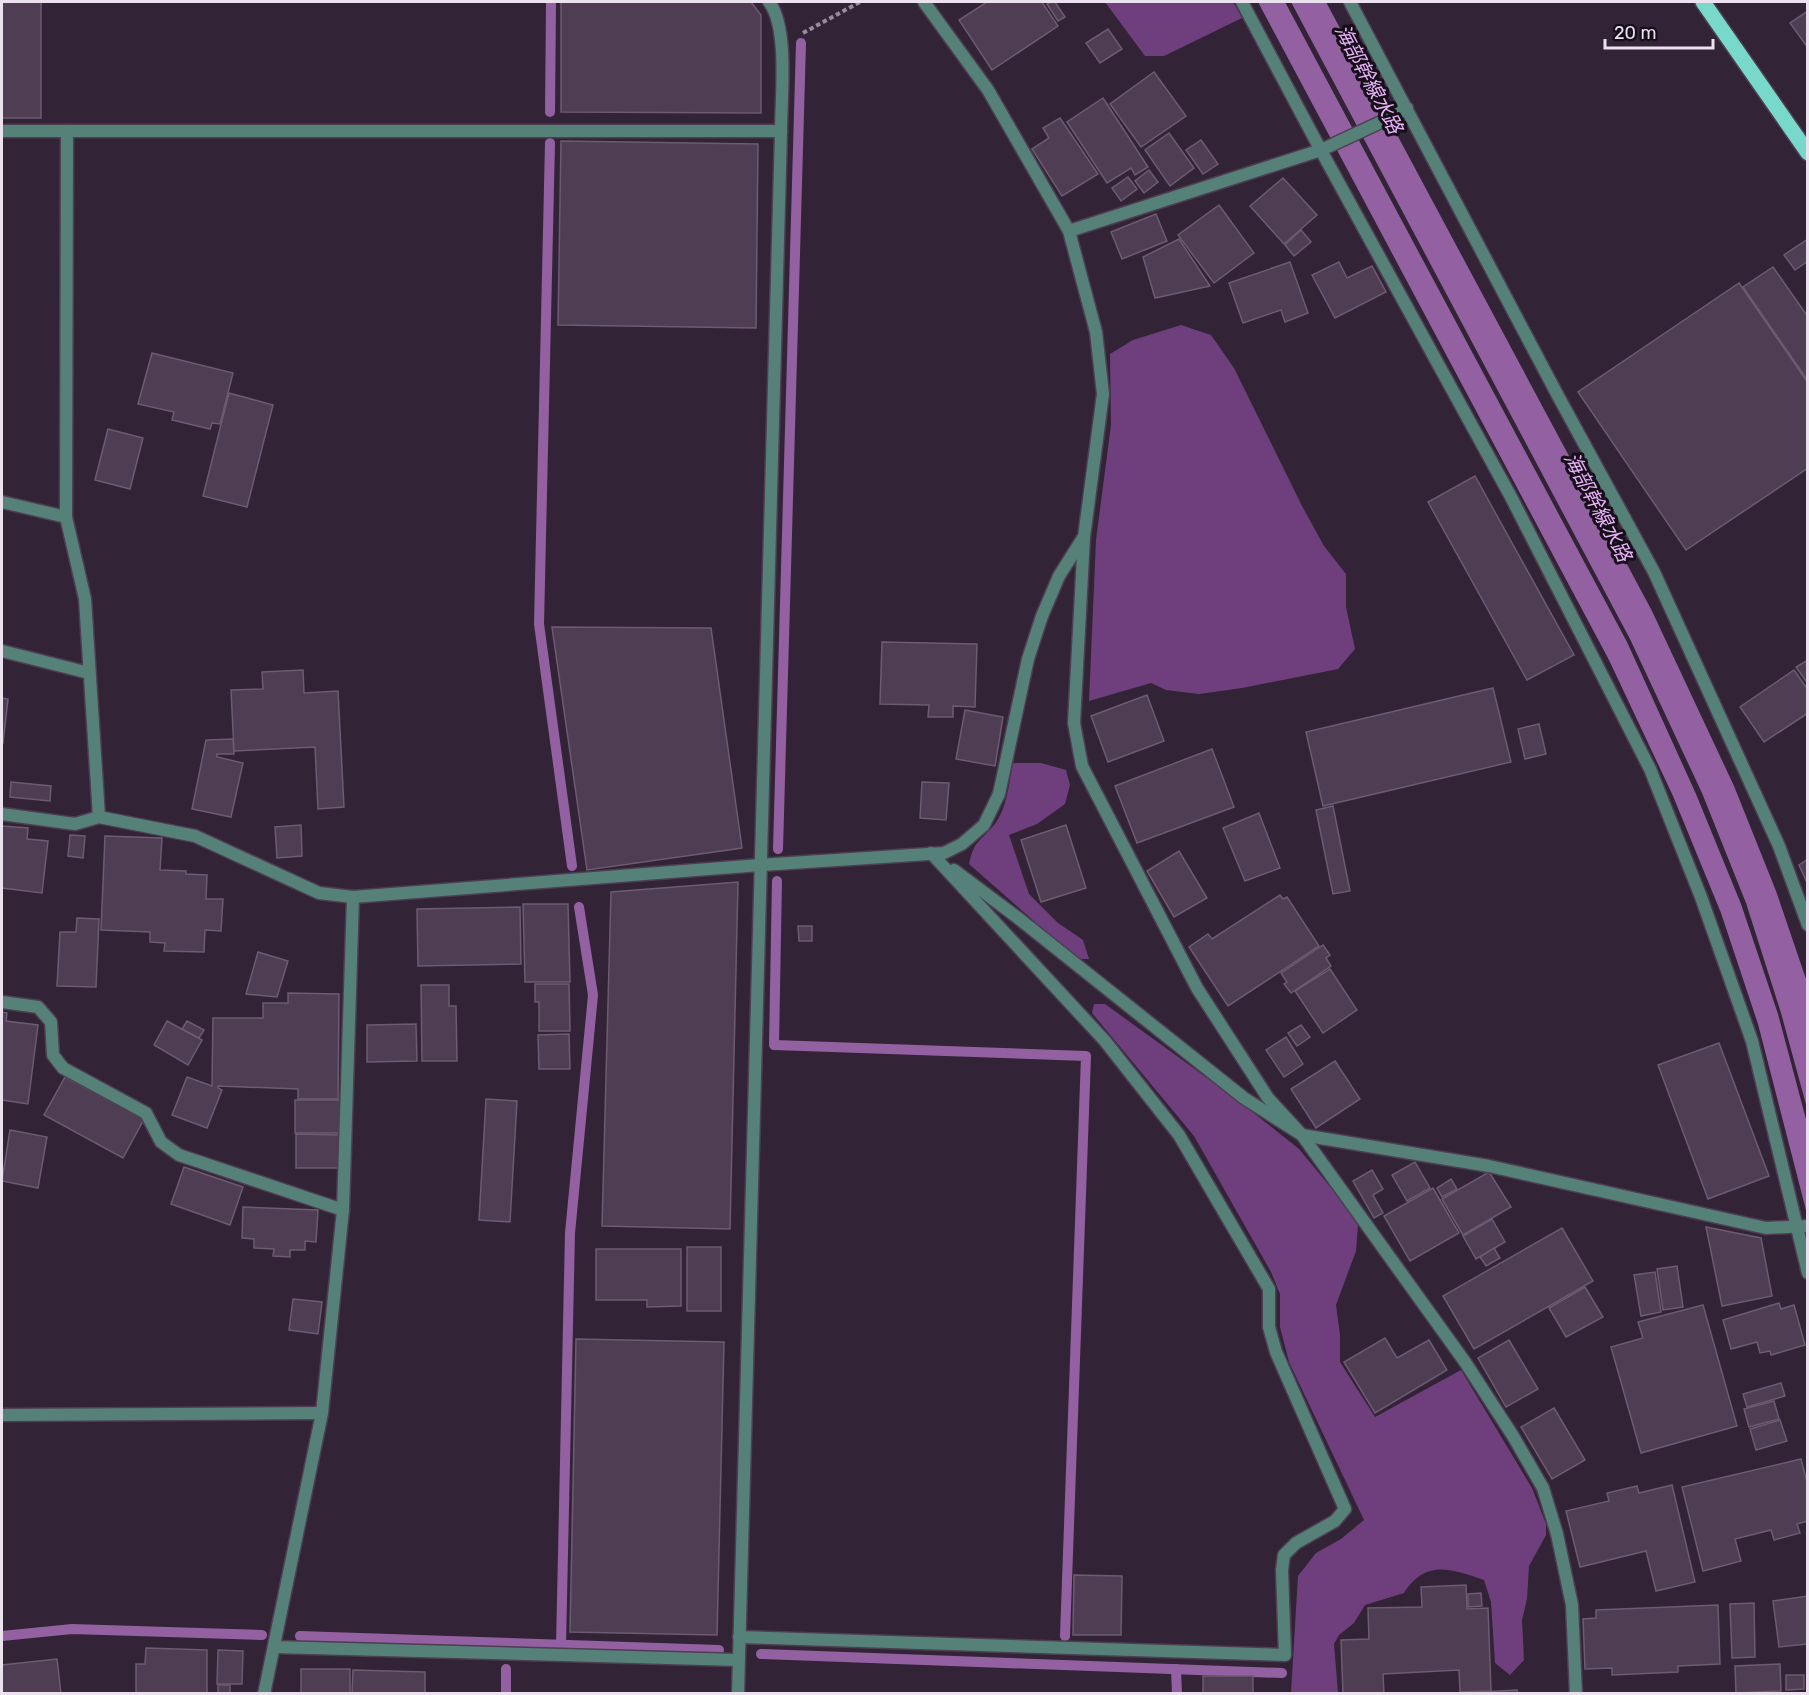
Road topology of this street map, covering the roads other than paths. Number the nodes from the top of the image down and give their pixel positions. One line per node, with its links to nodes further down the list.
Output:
1 (769, 2): 9 (street)
2 (924, 2): 12 (street)
3 (1242, 2): 10 (street)
4 (1350, 2): 6 (street)
5 (1703, 2): 11 (main road)
6 (1407, 108): 10 (street); 23 (street)
7 (2, 131): 8 (street)
8 (67, 131): 9 (street); 14 (street)
9 (781, 131): 21 (street)
10 (1326, 148): 12 (street); 27 (street)
11 (1808, 153)
12 (1069, 231): 15 (street)
13 (2, 502): 14 (street)
14 (66, 517): 17 (street)
15 (1084, 537): 20 (street); 25 (street)
16 (2, 651): 17 (street)
17 (89, 673): 19 (street)
18 (2, 814): 19 (street)
19 (99, 817): 22 (street)
20 (931, 853): 21 (street); 25 (street); 31 (street)
21 (759, 865): 22 (street); 31 (street)
22 (353, 897): 26 (street)
23 (1808, 925)
24 (2, 1002): 26 (street)
25 (1302, 1135): 27 (street); 36 (street)
26 (343, 1210): 29 (street)
27 (1802, 1226): 28 (street)
28 (1808, 1273)
29 (322, 1413): 30 (street); 32 (street)
30 (2, 1414)
31 (739, 1637): 33 (street)
32 (274, 1647): 33 (street); 34 (street)
33 (738, 1660): 35 (street)
34 (264, 1694)
35 (738, 1694)
36 (1576, 1694)

